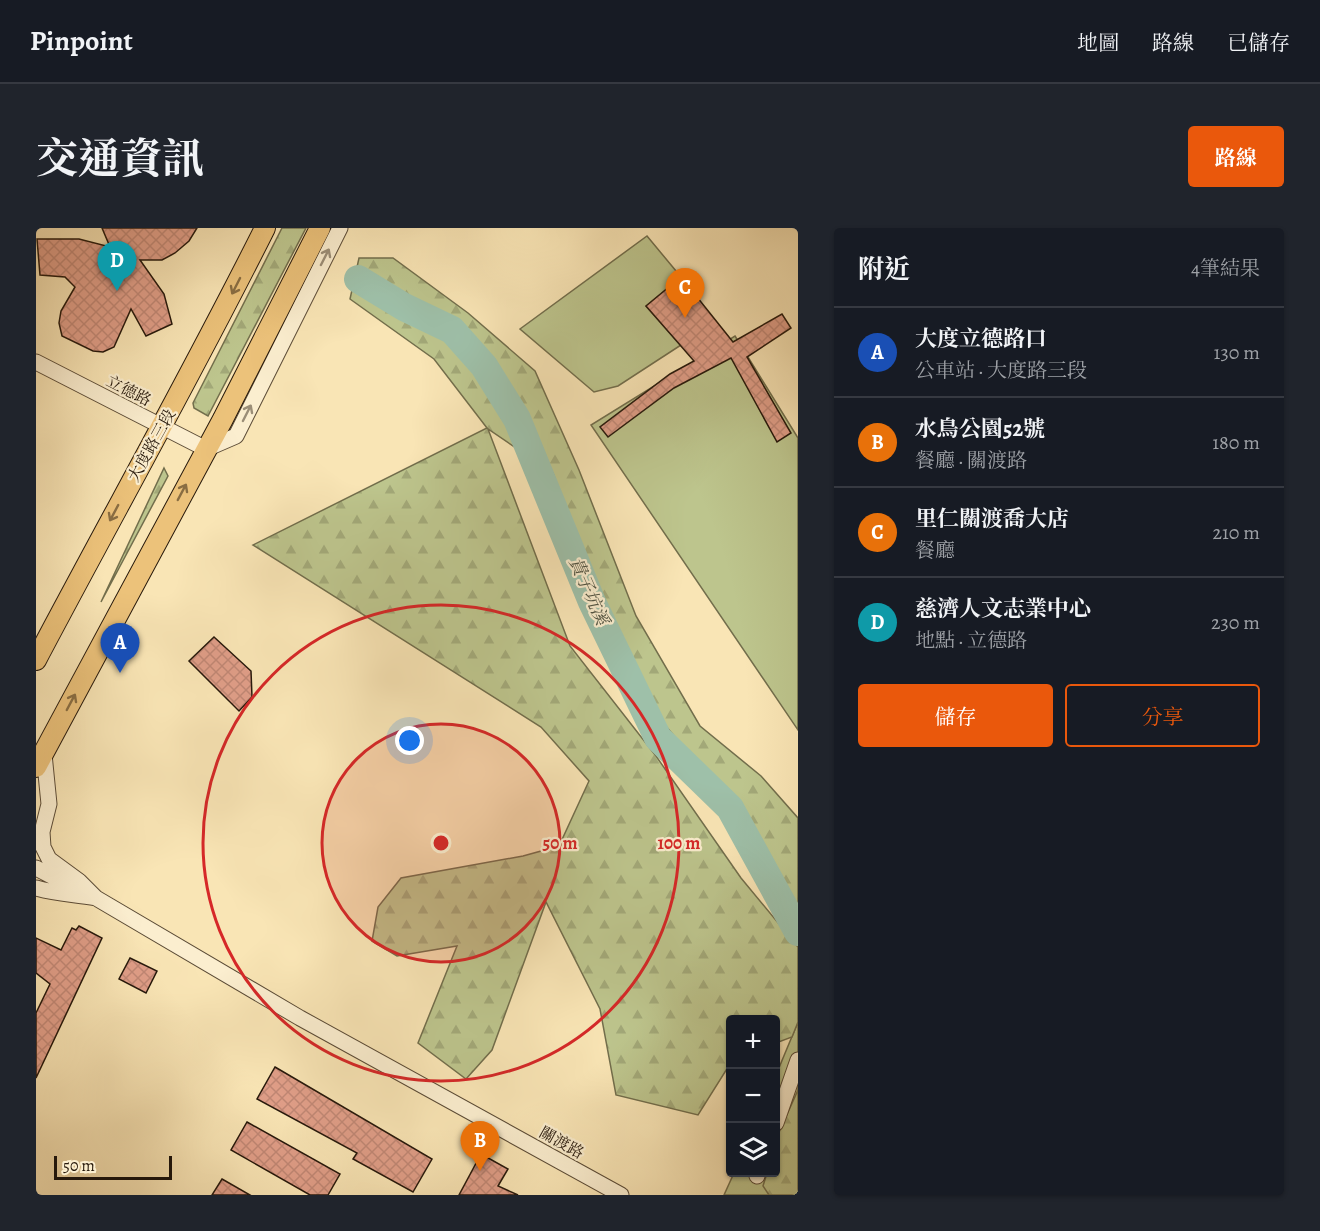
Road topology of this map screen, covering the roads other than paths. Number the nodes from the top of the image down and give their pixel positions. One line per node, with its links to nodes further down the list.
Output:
1 (320, 228): 4 (main road)
2 (340, 228): 4 (street, one-way to 2)
3 (263, 231): 6 (main road, 大度路三段, one-way to 6)
4 (304, 280): 7 (main road, one-way to 4)
5 (36, 362): 6 (street, 立德路)
6 (161, 426): 7 (street, 立德路); 8 (main road, 大度路三段, one-way to 8)
7 (206, 449): 9 (main road, one-way to 7)
8 (36, 660)
9 (40, 760): 13 (street)
10 (36, 868): 12 (street)
11 (36, 888): 12 (street)
12 (70, 893): 13 (street)
13 (96, 898): 16 (street, 關渡路)
14 (798, 1060): 15 (street)
15 (780, 1111)
16 (621, 1195)

